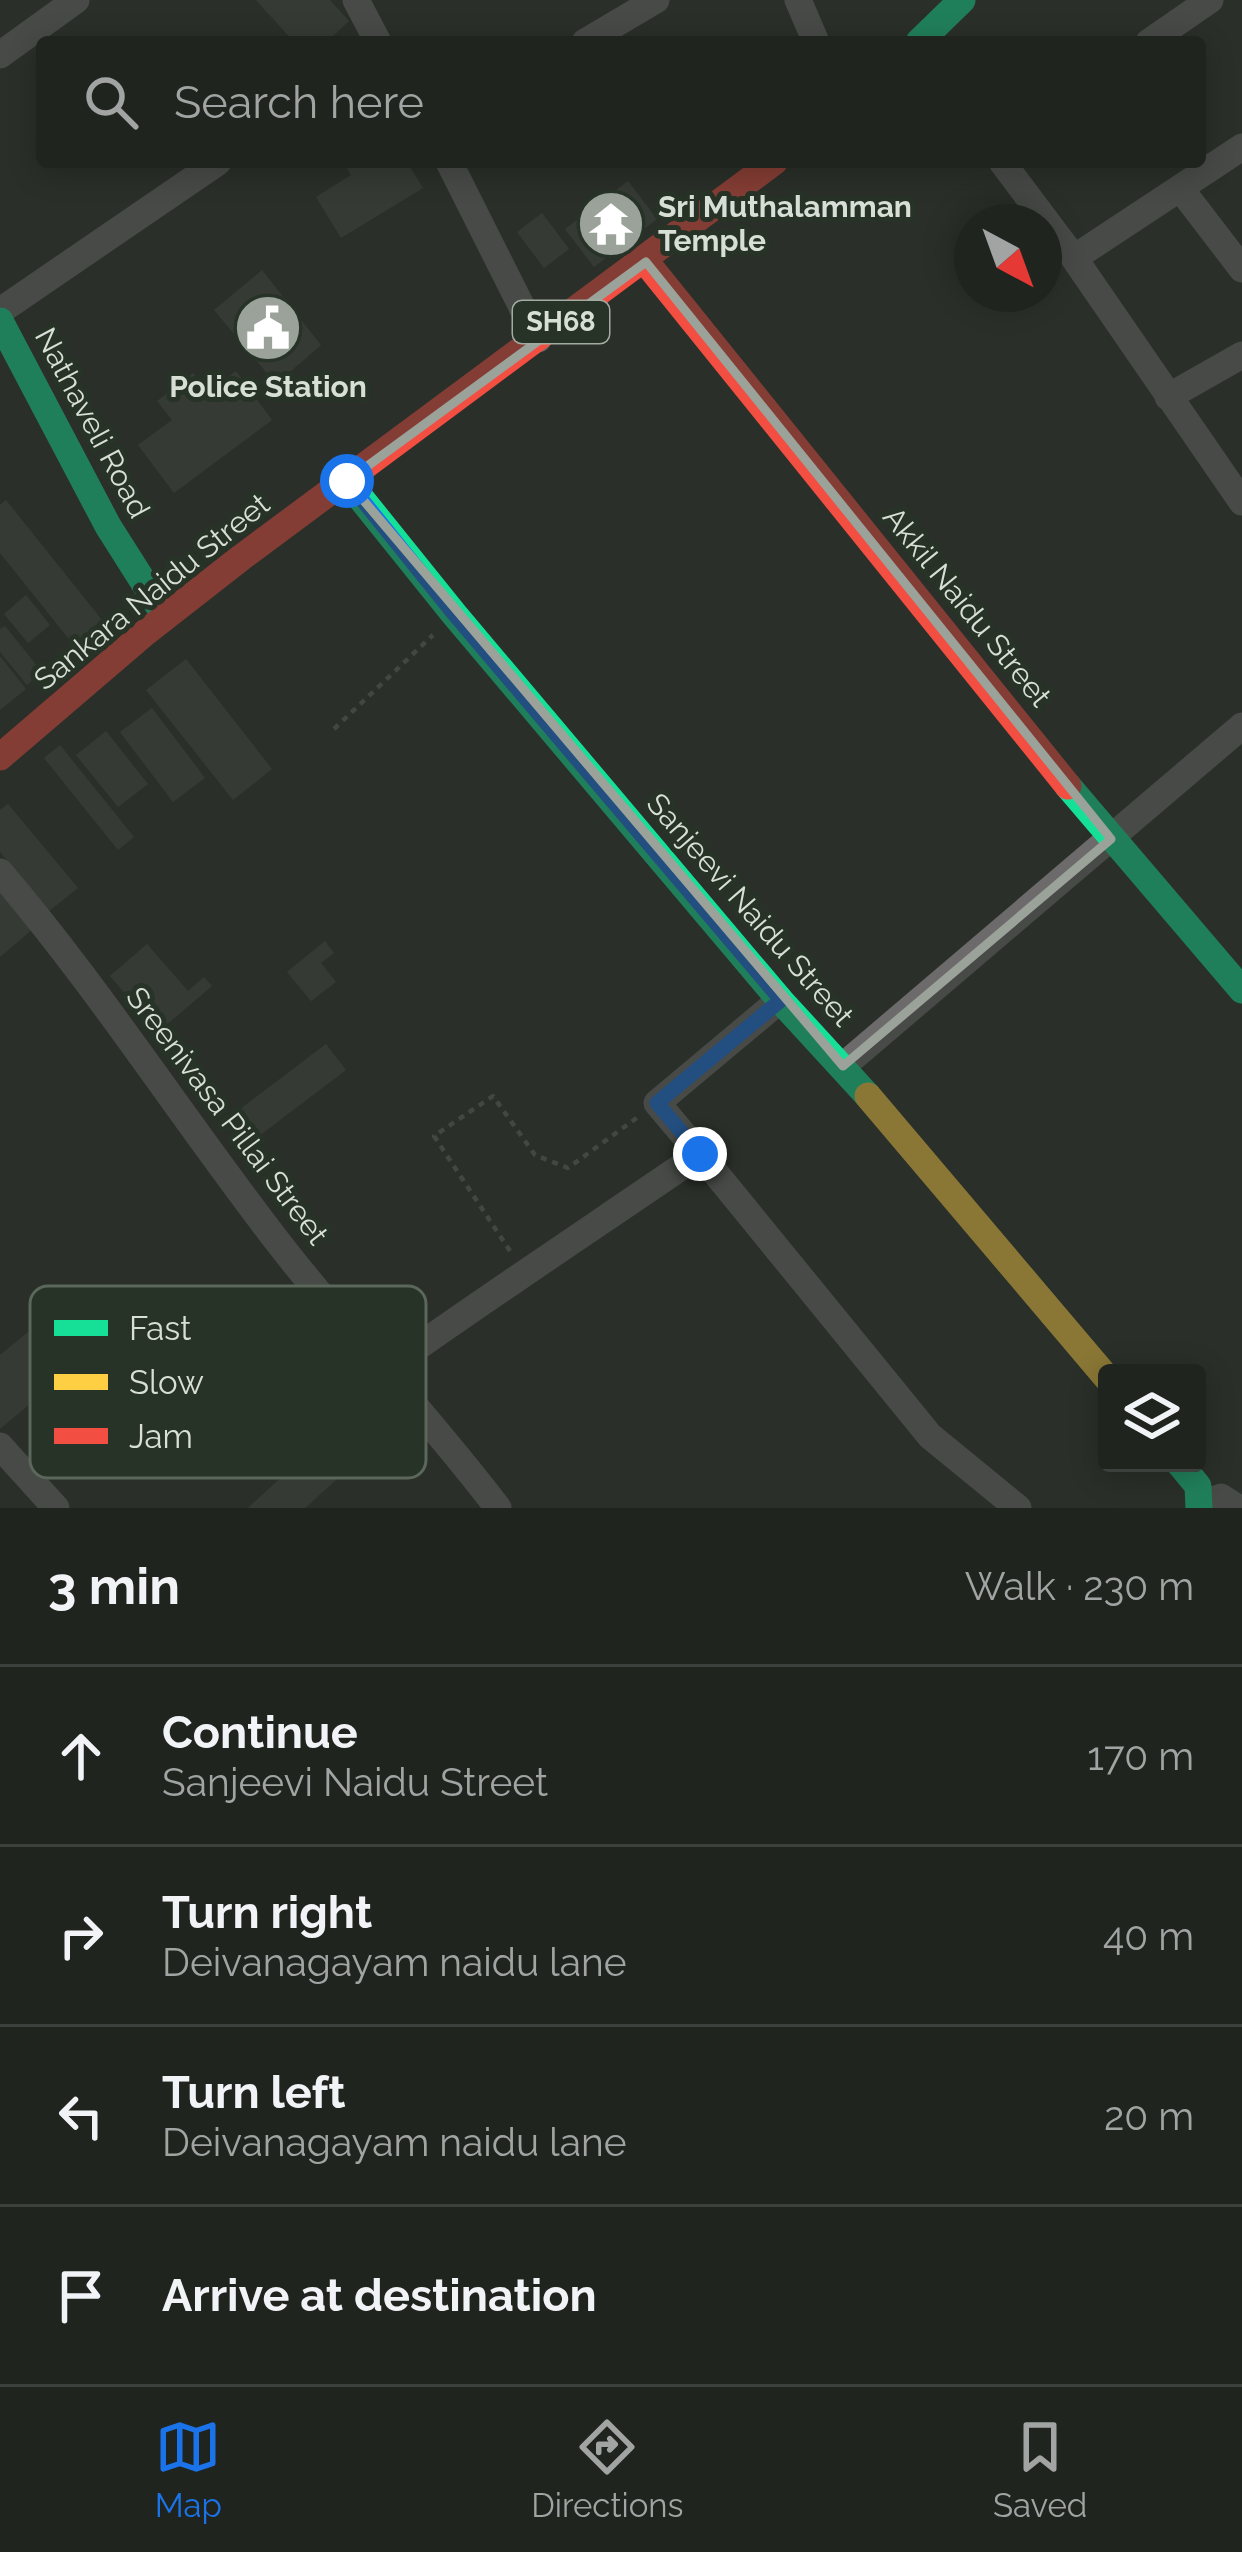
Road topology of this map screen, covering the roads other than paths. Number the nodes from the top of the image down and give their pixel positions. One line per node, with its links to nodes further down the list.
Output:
1 (76, 0): 12 (street)
2 (356, 0): 7 (street)
3 (656, 0): 8 (street)
4 (798, 0): 9 (street)
5 (962, 0): 10 (main road)
6 (1210, 0): 11 (street)
7 (375, 36)
8 (595, 36)
9 (813, 36)
10 (925, 36)
11 (1158, 36)
12 (0, 55)
13 (1242, 147): 18 (street)
14 (210, 168): 22 (street)
15 (452, 168): 23 (street)
16 (766, 168): 20 (main road, SH68)
17 (1006, 168): 19 (street)
18 (1180, 188): 19 (street); 21 (street)
19 (1074, 258): 25 (street)
20 (646, 262): 23 (main road, SH68); 31 (main road, Akkil Naidu Street)
21 (1242, 269)
22 (2, 328): 28 (main road, Nathaveli Road)
23 (538, 339): 26 (main road, SH68)
24 (1242, 355): 25 (street)
25 (1168, 397): 27 (street)
26 (347, 481): 28 (main road, Sankara Naidu Street / SH68); 34 (main road, Sanjeevi Naidu Street)
27 (1242, 502)
28 (165, 616): 30 (main road, Sankara Naidu Street / SH68)
29 (1242, 726): 31 (street)
30 (0, 758)
31 (1111, 839): 33 (main road, Akkil Naidu Street); 35 (street)
32 (0, 872): 37 (street, Sreenivasa Pillai Street)
33 (1242, 990)
34 (781, 1000): 35 (main road, Sanjeevi Naidu Street); 36 (street)
35 (843, 1066): 39 (main road, Sanjeevi Naidu Street)
36 (700, 1154): 38 (street); 46 (street)
37 (314, 1286)
38 (426, 1341)
39 (1098, 1367)
40 (426, 1420): 45 (street, Sreenivasa Pillai Street)
41 (0, 1447): 44 (street)
42 (1189, 1472): 43 (main road)
43 (1216, 1497)
44 (56, 1508)
45 (498, 1508)
46 (1018, 1508)

